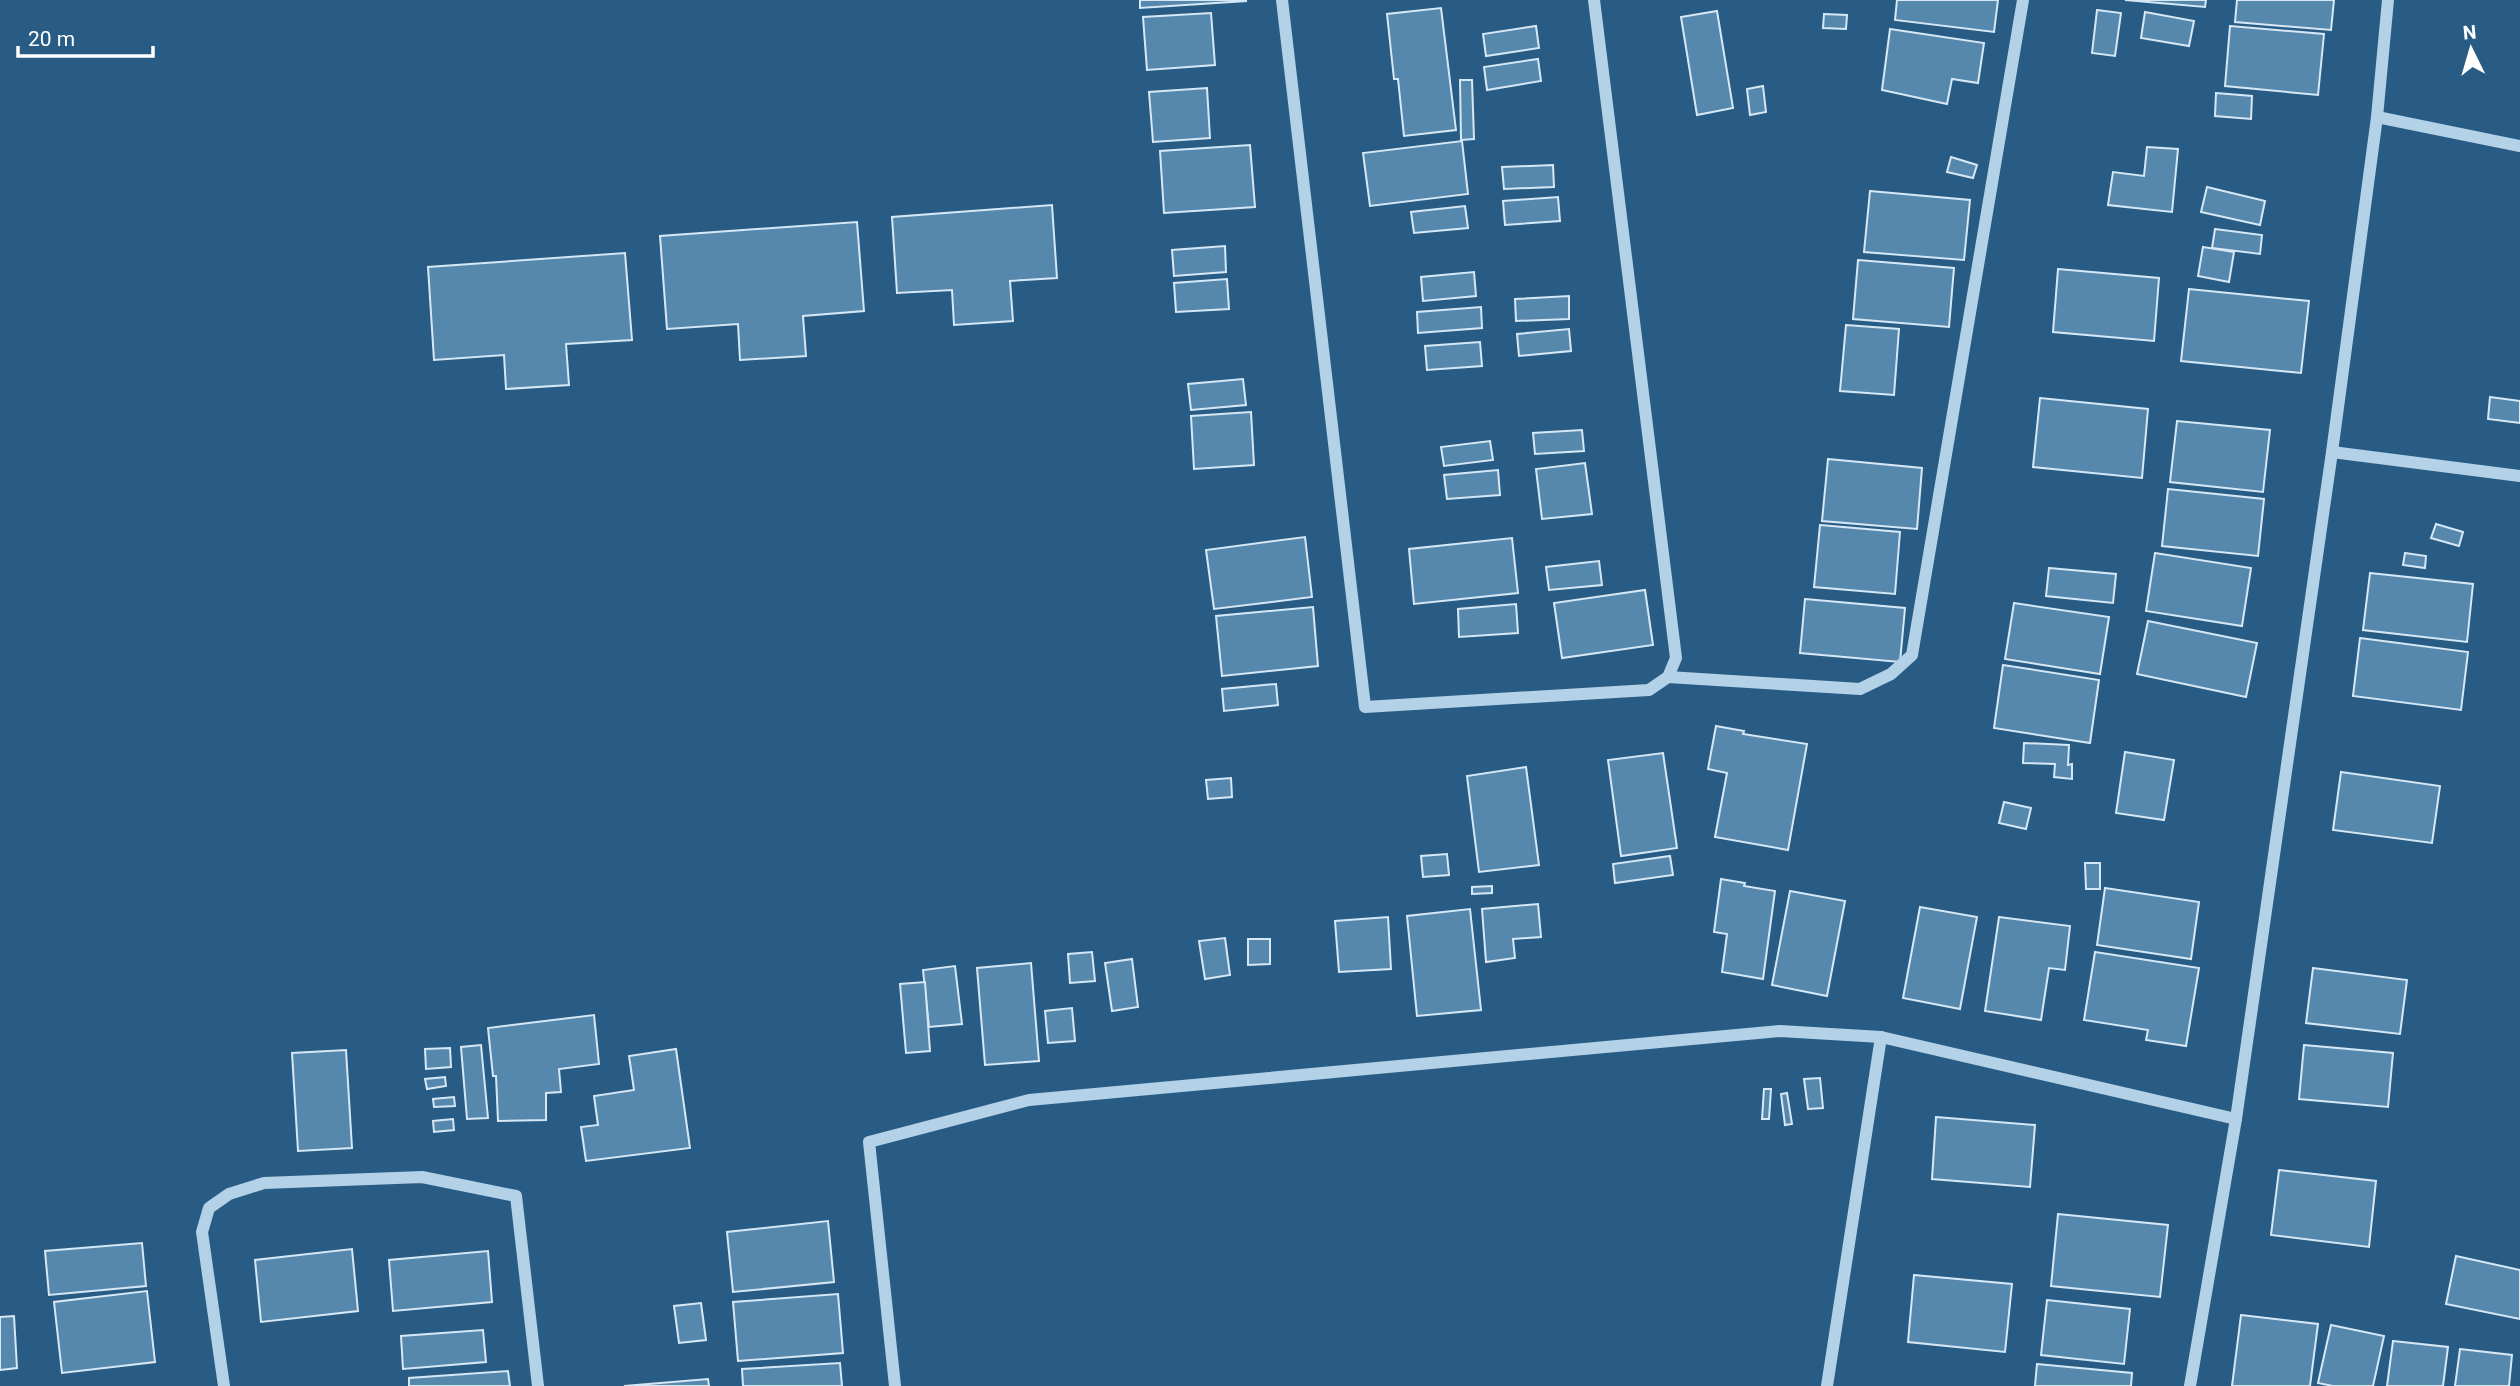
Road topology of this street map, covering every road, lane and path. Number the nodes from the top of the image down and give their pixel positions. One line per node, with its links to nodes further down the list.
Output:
1 (1282, 0): 9 (street)
2 (1594, 0): 9 (street)
3 (2024, 0): 9 (street)
4 (2388, 0): 5 (street)
5 (2377, 117): 6 (street); 7 (street)
6 (2520, 146)
7 (2332, 452): 8 (street); 11 (street)
8 (2520, 477)
9 (1668, 677)
10 (1881, 1037): 11 (street); 14 (street); 15 (street)
11 (2236, 1119): 16 (street)
12 (223, 1386): 13 (street)
13 (538, 1386)
14 (895, 1386)
15 (1827, 1386)
16 (2190, 1386)

